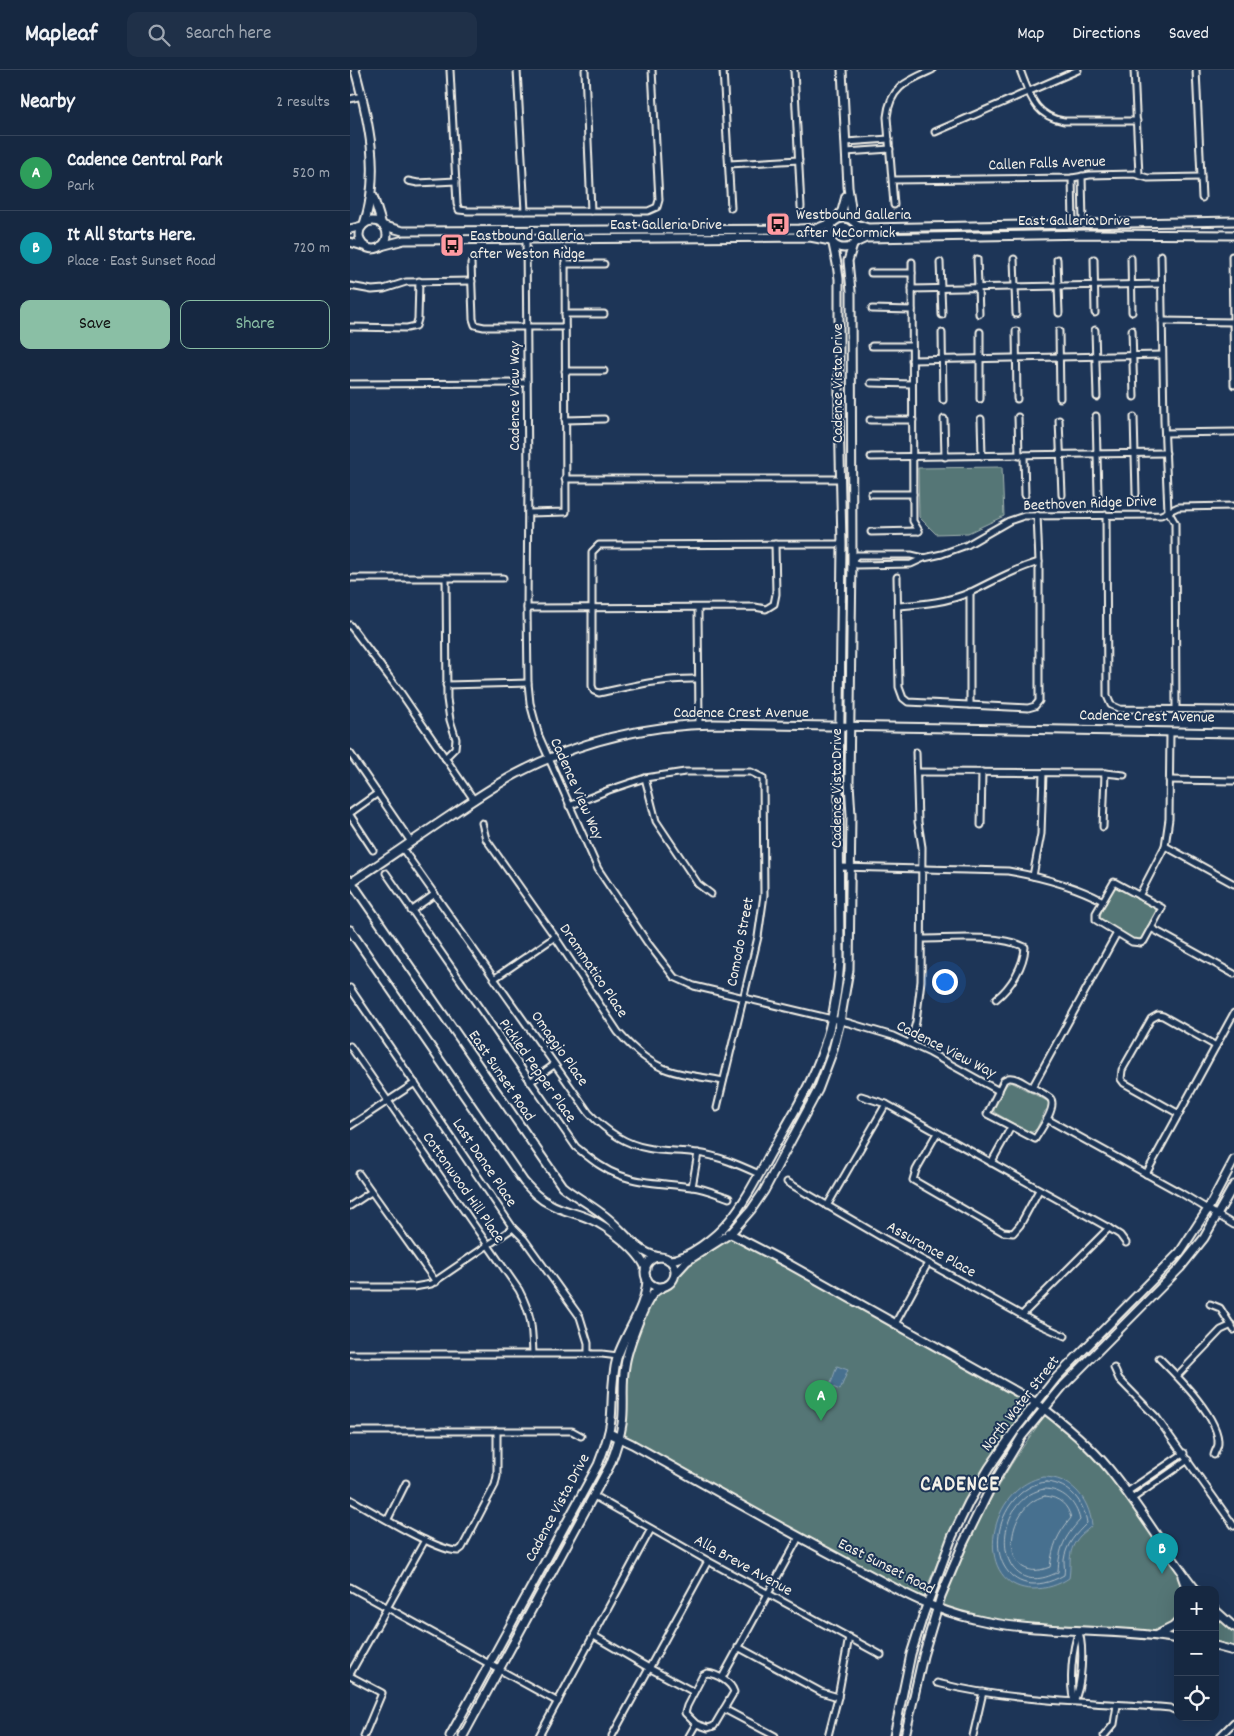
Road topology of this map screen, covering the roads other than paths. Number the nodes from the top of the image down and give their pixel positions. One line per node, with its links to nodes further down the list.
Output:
1 (355, 70): 15 (main road)
2 (450, 70): 31 (street)
3 (517, 70): 39 (street)
4 (585, 70): 38 (street)
5 (652, 70): 38 (street)
6 (723, 70): 24 (street)
7 (794, 70): 23 (street)
8 (842, 70): 20 (main road)
9 (932, 70): 19 (street)
10 (1020, 70): 14 (street)
11 (1078, 70): 14 (street)
12 (1134, 70): 17 (street)
13 (1196, 70): 27 (street)
14 (1028, 92): 17 (street); 18 (street)
15 (362, 96): 16 (street); 33 (main road)
16 (350, 99)
17 (1137, 121): 25 (street)
18 (935, 132)
19 (889, 139): 20 (street); 21 (street)
20 (846, 142): 22 (main road)
21 (890, 149): 22 (street); 29 (street)
22 (846, 152): 32 (main road)
23 (799, 160): 24 (street); 36 (street)
24 (729, 164): 37 (street)
25 (1139, 175): 26 (street, Callen Falls Avenue); 27 (street, Callen Falls Avenue)
26 (1082, 176): 28 (street, Callen Falls Avenue); 43 (street)
27 (1201, 177): 34 (street)
28 (1072, 178): 29 (street, Callen Falls Avenue); 45 (street)
29 (893, 180): 35 (street)
30 (408, 181): 31 (street)
31 (456, 181): 39 (street)
32 (848, 188): 40 (main road); 42 (main road)
33 (372, 191): 44 (main road); 46 (main road)
34 (1202, 198)
35 (894, 205)
36 (801, 207)
37 (731, 208)
38 (591, 211): 39 (street)
39 (525, 212)
40 (834, 221): 42 (main road); 46 (main road, East Galleria Drive); 51 (main road)
41 (1234, 221): 43 (main road, East Galleria Drive)
42 (854, 222): 45 (main road, East Galleria Drive); 52 (main road)
43 (1083, 224): 45 (main road, East Galleria Drive)
44 (363, 225): 46 (main road); 47 (main road); 53 (main road)
45 (1073, 225)
46 (383, 226): 54 (main road)
47 (350, 229)
48 (1234, 235): 52 (main road, East Galleria Drive)
49 (526, 240): 51 (main road, East Galleria Drive); 54 (main road, East Galleria Drive); 95 (street, Cadence View Way)
50 (350, 242): 53 (main road)
51 (832, 243): 52 (main road); 149 (main road, Cadence Vista Drive)
52 (854, 244): 166 (main road, Cadence Vista Drive)
53 (363, 246): 54 (main road)
54 (381, 246)
55 (565, 252): 66 (street)
56 (1161, 255): 73 (street)
57 (1232, 256): 77 (street)
58 (1130, 258): 72 (street)
59 (977, 259): 78 (street)
60 (1057, 259): 76 (street)
61 (1094, 259): 74 (street)
62 (1014, 260): 79 (street)
63 (912, 262): 69 (street)
64 (940, 262): 80 (street)
65 (471, 263): 71 (street)
66 (565, 264): 67 (street); 87 (street)
67 (604, 264)
68 (871, 273): 69 (street)
69 (912, 273): 81 (street)
70 (419, 281): 71 (street); 75 (street); 94 (street)
71 (472, 281): 95 (street)
72 (1131, 284): 73 (street); 74 (street); 84 (street)
73 (1161, 284): 92 (street)
74 (1095, 285): 76 (street); 86 (street)
75 (350, 286)
76 (1058, 286): 79 (street); 85 (street)
77 (1233, 286): 93 (street)
78 (978, 287): 79 (street); 80 (street); 89 (street)
79 (1015, 287): 90 (street)
80 (941, 288): 81 (street); 91 (street)
81 (912, 289): 83 (street)
82 (872, 309): 83 (street)
83 (912, 310): 104 (street)
84 (1132, 312)
85 (1059, 313)
86 (1095, 313)
87 (566, 314): 88 (street); 96 (street)
88 (604, 314)
89 (979, 314)
90 (1016, 314)
91 (942, 315)
92 (1162, 321): 93 (street); 105 (street)
93 (1233, 322): 110 (street)
94 (350, 327)
95 (527, 327): 96 (street); 116 (street, Cadence View Way)
96 (566, 327): 114 (street)
97 (1095, 330): 108 (street)
98 (1132, 330): 106 (street)
99 (1016, 331): 109 (street)
100 (1059, 331): 107 (street)
101 (980, 332): 111 (street)
102 (942, 333): 113 (street)
103 (872, 346): 104 (street)
104 (912, 346): 112 (street)
105 (1162, 355): 106 (street); 138 (street)
106 (1133, 356): 108 (street); 122 (street)
107 (1059, 357): 108 (street); 109 (street); 123 (street)
108 (1096, 357): 121 (street)
109 (1016, 358): 111 (street); 125 (street)
110 (1234, 358): 120 (street)
111 (980, 359): 113 (street); 124 (street)
112 (912, 360): 113 (street); 119 (street)
113 (942, 360): 126 (street)
114 (566, 371): 115 (street); 132 (street)
115 (604, 371)
116 (527, 383): 118 (street); 158 (street, Cadence View Way)
117 (871, 383): 119 (street)
118 (350, 384)
119 (912, 384): 135 (street)
120 (1234, 385)
121 (1097, 397)
122 (1134, 397)
123 (1060, 398)
124 (980, 399)
125 (1017, 399)
126 (943, 400)
127 (1096, 416): 139 (street)
128 (1018, 417): 144 (street)
129 (1134, 417): 140 (street)
130 (981, 418): 143 (street)
131 (944, 419): 147 (street)
132 (566, 420): 133 (street); 148 (street)
133 (604, 420)
134 (870, 420): 135 (street)
135 (912, 420): 146 (street)
136 (1059, 420): 142 (street)
137 (1234, 432): 138 (street)
138 (1165, 433): 141 (street)
139 (1097, 454): 140 (street); 142 (street); 152 (street)
140 (1135, 454): 141 (street); 153 (street)
141 (1166, 454): 157 (street)
142 (1060, 455): 144 (street); 155 (street)
143 (982, 456): 144 (street); 147 (street)
144 (1022, 456): 154 (street)
145 (871, 457): 146 (street)
146 (913, 457): 147 (street); 151 (street)
147 (945, 457)
148 (566, 479): 149 (street); 158 (street)
149 (841, 479): 161 (main road, Cadence Vista Drive)
150 (871, 494): 151 (street)
151 (913, 494): 162 (street)
152 (1098, 494)
153 (1136, 494)
154 (1024, 495)
155 (1062, 495)
156 (1234, 506): 157 (street, Beethoven Ridge Drive)
157 (1168, 511): 160 (street, Beethoven Ridge Drive); 185 (street)
158 (528, 513): 175 (street, Cadence View Way)
159 (1037, 515): 160 (street, Beethoven Ridge Drive); 165 (street, Beethoven Ridge Drive); 167 (street)
160 (1106, 515): 185 (street)
161 (842, 526): 164 (main road, Cadence Vista Drive); 166 (main road)
162 (871, 532)
163 (775, 544): 164 (street); 176 (street); 177 (street)
164 (842, 544): 168 (main road, Cadence Vista Drive)
165 (924, 558): 166 (street, Beethoven Ridge Drive); 166 (street, Beethoven Ridge Drive)
166 (852, 560): 168 (main road); 180 (main road, Cadence Vista Drive)
167 (1039, 562): 173 (street); 184 (street)
168 (842, 570): 179 (main road, Cadence Vista Drive)
169 (898, 577): 174 (street)
170 (350, 578): 171 (street)
171 (446, 578): 172 (street); 183 (street)
172 (503, 578)
173 (970, 592): 174 (street); 184 (street)
174 (899, 606): 184 (street)
175 (527, 608): 176 (street); 182 (street, Cadence View Way)
176 (592, 608): 177 (street); 181 (street)
177 (698, 608): 181 (street)
178 (350, 625): 194 (street)
179 (841, 645): 180 (main road); 188 (main road, Cadence Vista Drive)
180 (851, 650): 189 (main road, Cadence Vista Drive)
181 (698, 680): 187 (street)
182 (528, 683): 183 (street); 195 (street, Cadence View Way)
183 (446, 685): 194 (street)
184 (970, 705)
185 (1176, 709): 186 (street)
186 (1234, 710)
187 (699, 724): 188 (main road, Cadence Crest Avenue); 195 (main road, Cadence Crest Avenue)
188 (840, 726): 189 (main road, Cadence Crest Avenue); 215 (main road, Cadence Vista Drive)
189 (850, 726): 190 (main road, Cadence Crest Avenue); 216 (main road, Cadence Vista Drive)
190 (1170, 732): 191 (main road, Cadence Crest Avenue); 202 (street)
191 (1234, 733)
192 (916, 752): 196 (street)
193 (350, 753): 204 (street)
194 (445, 758): 205 (street)
195 (548, 759): 205 (main road, Cadence Crest Avenue); 206 (street, Cadence View Way)
196 (916, 772): 197 (street); 217 (street)
197 (982, 772): 198 (street); 209 (street)
198 (1043, 773): 199 (street); 219 (street)
199 (1104, 773): 200 (street); 210 (street)
200 (1124, 775)
201 (645, 778): 206 (street); 223 (street); 235 (street, Comodo Street)
202 (1169, 780): 203 (street); 212 (street)
203 (1234, 781)
204 (378, 793): 207 (street); 211 (street)
205 (474, 800): 211 (main road, Cadence Crest Avenue)
206 (569, 806): 235 (street, Cadence View Way)
207 (350, 814): 214 (street)
208 (482, 823): 230 (street, Drammatico Place)
209 (981, 825)
210 (1103, 827)
211 (411, 842): 213 (main road, Cadence Crest Avenue)
212 (1165, 846): 221 (street); 224 (street)
213 (402, 848): 220 (main road, Cadence Crest Avenue); 222 (street, Omaggio Place)
214 (373, 850)
215 (840, 867): 216 (street); 238 (main road, Cadence Vista Drive)
216 (850, 867): 217 (street); 239 (main road, Cadence Vista Drive)
217 (922, 868): 219 (street); 231 (street)
218 (386, 873): 226 (street, Pickled Pepper Place)
219 (1033, 876): 225 (street)
220 (351, 882): 281 (main road, East Sunset Road)
221 (1234, 884)
222 (435, 894): 226 (street); 233 (street, Omaggio Place)
223 (711, 894)
224 (1139, 896): 225 (street); 227 (street)
225 (1103, 901): 229 (street)
226 (411, 911): 245 (street, Pickled Pepper Place)
227 (1151, 928): 229 (street); 232 (street)
228 (350, 930): 284 (main road)
229 (1117, 933): 247 (street)
230 (555, 937): 233 (street); 244 (street, Drammatico Place)
231 (922, 938): 236 (street); 240 (street)
232 (1234, 974)
233 (495, 978): 243 (street, Omaggio Place)
234 (350, 988): 246 (street, Last Dance Place)
235 (742, 998): 238 (street, Cadence View Way); 244 (street, Comodo Street)
236 (996, 999)
237 (1234, 1013): 242 (street)
238 (832, 1020): 239 (street, Cadence View Way); 262 (main road, Cadence Vista Drive)
239 (840, 1022): 240 (street, Cadence View Way); 278 (main road, Cadence Vista Drive)
240 (910, 1043): 248 (street, Cadence View Way)
241 (350, 1046): 250 (street, Cottonwood Hill Place)
242 (1216, 1046): 253 (street); 253 (street)
243 (554, 1065): 245 (street); 258 (street, Omaggio Place)
244 (723, 1081): 252 (street, Comodo Street)
245 (530, 1082): 266 (street, Pickled Pepper Place)
246 (414, 1083): 250 (street); 275 (street, Last Dance Place)
247 (1032, 1088): 248 (street, Cadence View Way); 254 (street, Cadence View Way)
248 (999, 1091): 256 (street, Cadence View Way)
249 (861, 1096): 251 (street)
250 (387, 1100): 255 (street); 280 (street, Cottonwood Hill Place)
251 (886, 1104): 257 (street); 271 (street)
252 (717, 1108)
253 (1178, 1114): 263 (street)
254 (1047, 1119): 256 (street, Cadence View Way); 263 (street)
255 (350, 1126)
256 (1011, 1127): 260 (street)
257 (937, 1133): 260 (street); 267 (street)
258 (698, 1153): 262 (street, Omaggio Place); 266 (street)
259 (1234, 1160): 272 (main road, North Water Street)
260 (991, 1163): 267 (street)
261 (359, 1174): 268 (street)
262 (759, 1174): 277 (main road, Cadence Vista Drive)
263 (1146, 1174): 272 (street)
264 (787, 1182): 271 (street, Assurance Place)
265 (1234, 1185): 273 (main road, North Water Street)
266 (692, 1187): 269 (street, Pickled Pepper Place)
267 (1039, 1190): 276 (street)
268 (371, 1192): 270 (street); 287 (street)
269 (729, 1198)
270 (350, 1206)
271 (827, 1206): 283 (street, Assurance Place)
272 (1208, 1209): 273 (street); 302 (main road, North Water Street)
273 (1218, 1215): 274 (street); 303 (main road, North Water Street)
274 (1234, 1225)
275 (513, 1228): 280 (street); 297 (street, Last Dance Place)
276 (1109, 1228): 279 (street); 291 (street)
277 (720, 1230): 278 (main road); 282 (main road, Cadence Vista Drive)
278 (731, 1233): 285 (main road, Cadence Vista Drive); 292 (main road)
279 (1126, 1243)
280 (488, 1246): 287 (street); 296 (street, Cottonwood Hill Place)
281 (659, 1257): 282 (main road); 284 (main road)
282 (669, 1260): 285 (main road)
283 (928, 1263): 291 (street, Assurance Place); 292 (street)
284 (646, 1269): 286 (main road)
285 (676, 1273): 289 (main road)
286 (647, 1279): 289 (main road); 298 (main road, Cadence Vista Drive)
287 (436, 1282): 288 (street)
288 (350, 1287)
289 (663, 1287): 308 (main road, Cadence Vista Drive)
290 (1210, 1304): 293 (street)
291 (1022, 1315): 294 (street, Assurance Place)
292 (895, 1324): 302 (main road)
293 (1233, 1327): 301 (street)
294 (1065, 1336)
295 (350, 1354): 296 (street)
296 (533, 1354): 297 (street)
297 (588, 1354): 298 (street)
298 (618, 1356): 306 (main road, Cadence Vista Drive)
299 (1159, 1358): 301 (street)
300 (1114, 1368): 309 (street)
301 (1176, 1376): 310 (street)
302 (1036, 1402): 303 (main road); 327 (main road, North Water Street)
303 (1044, 1408): 313 (main road); 329 (main road, North Water Street)
304 (497, 1430): 305 (street); 307 (street); 320 (street)
305 (350, 1431)
306 (609, 1433): 308 (main road, East Sunset Road); 342 (main road, Cadence Vista Drive)
307 (581, 1436)
308 (620, 1437): 314 (main road, Cadence Vista Drive); 319 (main road, East Sunset Road)
309 (1184, 1453): 311 (street); 313 (street)
310 (1214, 1455)
311 (1188, 1460): 313 (street); 317 (street)
312 (406, 1483): 316 (street)
313 (1129, 1495): 322 (main road)
314 (594, 1496): 318 (street, Alla Breve Avenue); 343 (main road, Cadence Vista Drive)
315 (350, 1499): 316 (street)
316 (388, 1520): 320 (street)
317 (1234, 1526)
318 (650, 1529): 321 (street, Alla Breve Avenue); 334 (street)
319 (799, 1537): 326 (street); 327 (main road, East Sunset Road)
320 (425, 1540): 328 (street)
321 (708, 1561): 326 (street, Alla Breve Avenue); 344 (street)
322 (1179, 1569): 323 (main road); 324 (main road)
323 (1185, 1586)
324 (1193, 1586)
325 (350, 1587): 328 (street)
326 (767, 1593): 336 (street, Alla Breve Avenue); 338 (street)
327 (927, 1605): 329 (main road, East Sunset Road); 367 (main road, North Water Street)
328 (388, 1608): 342 (street); 345 (street)
329 (937, 1609): 333 (main road, East Sunset Road); 368 (main road, North Water Street)
330 (1219, 1614): 332 (main road)
331 (1174, 1625): 335 (main road)
332 (1234, 1627)
333 (1079, 1632): 335 (main road, East Sunset Road); 351 (street)
334 (594, 1636): 344 (street); 352 (street)
335 (1154, 1636): 337 (main road, East Sunset Road)
336 (849, 1637): 341 (street, Alla Breve Avenue); 350 (street)
337 (1174, 1638)
338 (738, 1647): 346 (street); 350 (street)
339 (1219, 1647): 340 (main road)
340 (1234, 1651)
341 (881, 1655)
342 (490, 1663): 343 (street); 360 (main road, Cadence Vista Drive)
343 (499, 1668): 352 (street); 361 (main road, Cadence Vista Drive)
344 (649, 1668): 348 (street); 363 (street)
345 (350, 1675): 359 (street)
346 (722, 1678): 348 (street); 354 (street)
347 (937, 1683): 349 (street)
348 (694, 1692): 357 (street)
349 (983, 1692): 351 (street); 369 (street)
350 (838, 1697): 366 (street)
351 (1074, 1701): 353 (street)
352 (558, 1702): 362 (street)
353 (1117, 1705): 355 (street); 370 (street)
354 (724, 1709): 357 (street); 358 (street)
355 (1174, 1710)
356 (1234, 1722): 371 (street)
357 (696, 1724): 364 (street)
358 (764, 1733): 365 (street)
359 (364, 1736)
360 (450, 1736)
361 (463, 1736)
362 (539, 1736)
363 (612, 1736)
364 (689, 1736)
365 (775, 1736)
366 (828, 1736)
367 (894, 1736)
368 (905, 1736)
369 (973, 1736)
370 (1104, 1736)
371 (1220, 1736)

